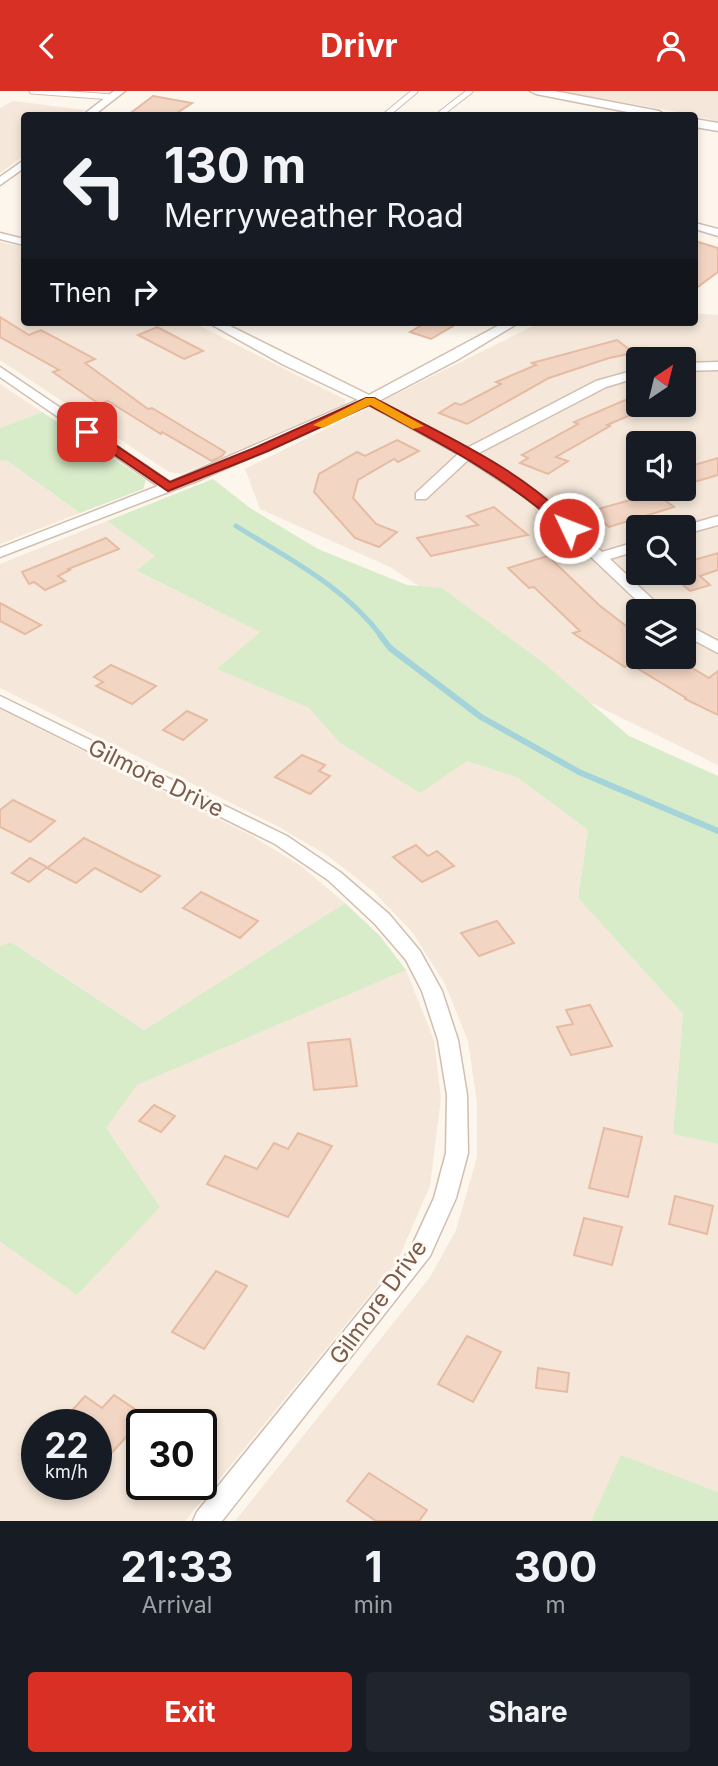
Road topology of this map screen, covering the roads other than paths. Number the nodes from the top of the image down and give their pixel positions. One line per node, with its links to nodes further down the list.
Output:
1 (32, 91): 5 (lane)
2 (415, 91): 8 (lane)
3 (470, 91): 9 (lane)
4 (536, 91): 10 (street)
5 (88, 93): 6 (lane)
6 (116, 94): 7 (street)
7 (92, 112)
8 (390, 112)
9 (442, 112)
10 (644, 112)
11 (698, 124): 12 (street)
12 (718, 127)
13 (21, 165): 14 (street)
14 (0, 182)
15 (698, 227): 16 (street)
16 (718, 233)
17 (0, 236): 18 (street)
18 (21, 240)
19 (220, 326): 25 (street)
20 (508, 326): 25 (street)
21 (718, 366): 22 (street)
22 (696, 367)
23 (0, 371): 27 (street)
24 (626, 377): 26 (street)
25 (370, 401): 26 (street); 27 (street)
26 (468, 453): 28 (street); 33 (street)
27 (168, 487): 32 (street)
28 (421, 496)
29 (718, 520): 30 (street)
30 (696, 526)
31 (626, 549): 33 (street)
32 (0, 554)
33 (600, 557): 34 (street)
34 (644, 599)
35 (696, 635): 36 (street)
36 (718, 648)
37 (0, 701): 38 (street, Gilmore Drive)
38 (212, 1519)

